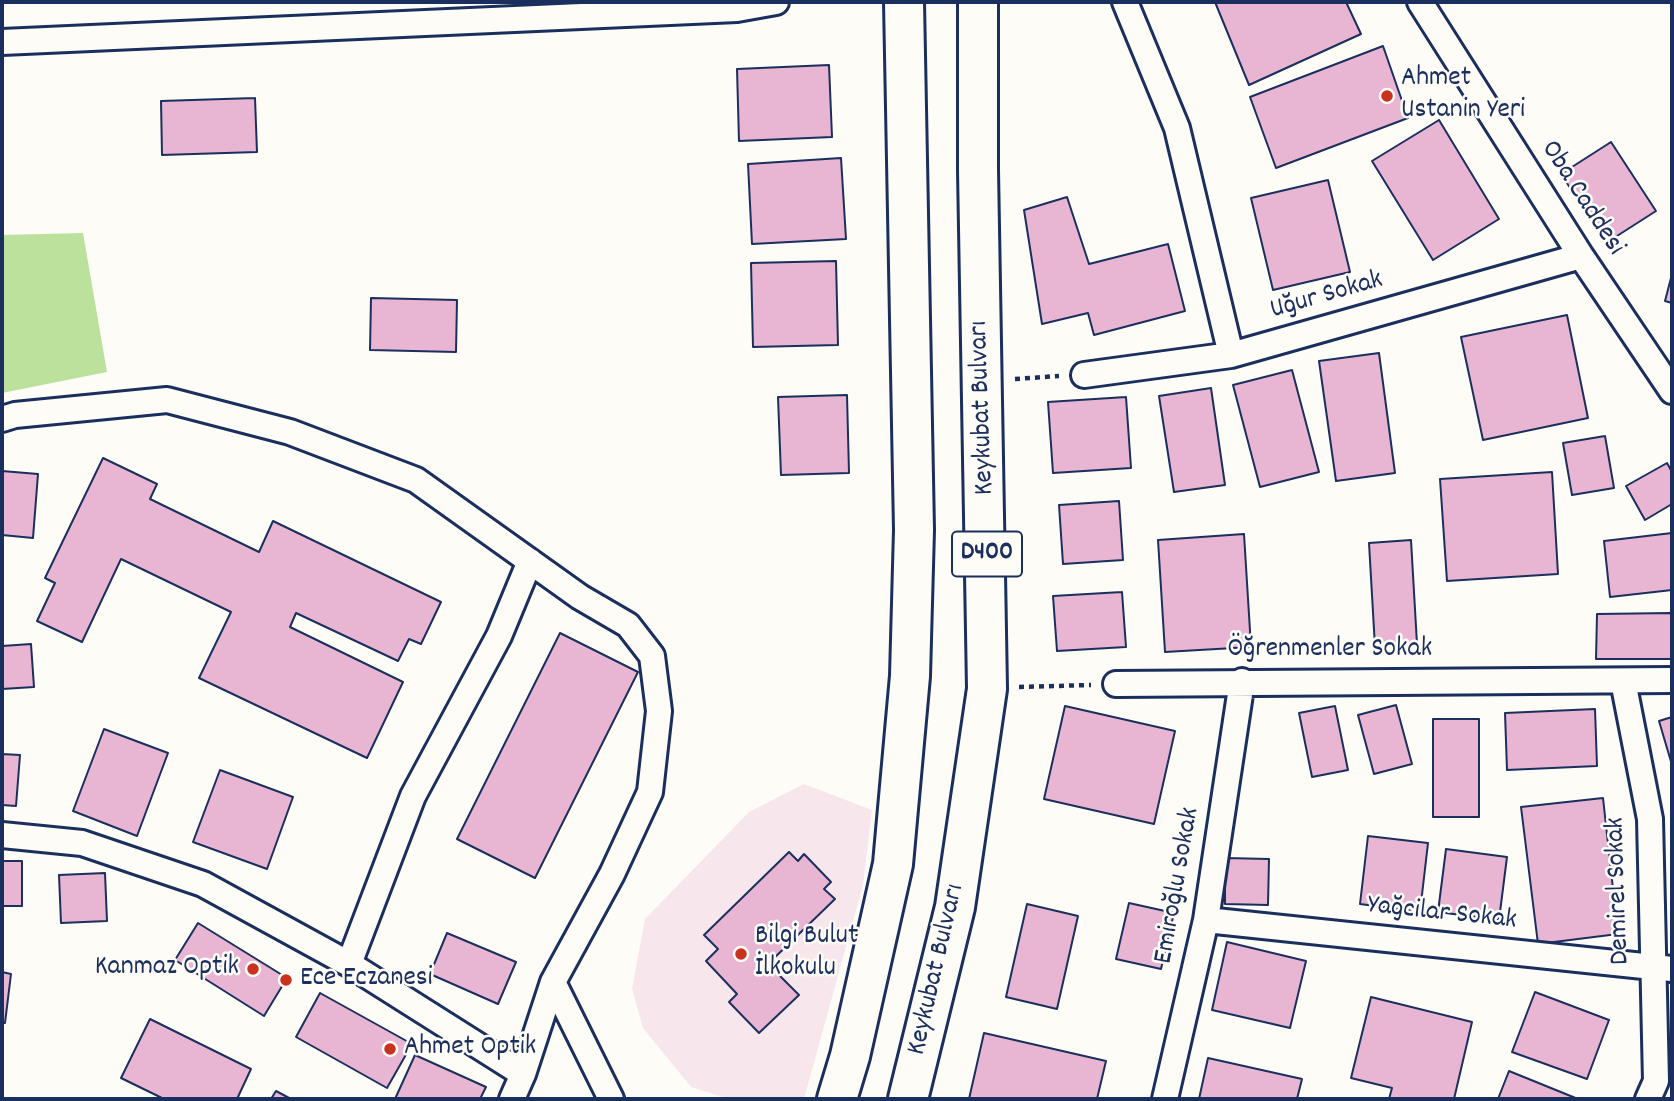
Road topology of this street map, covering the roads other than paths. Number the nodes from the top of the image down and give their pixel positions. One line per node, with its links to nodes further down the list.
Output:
1 (776, 2): 6 (street)
2 (904, 2): 25 (highway, D400)
3 (978, 2): 26 (highway, Keykubat Bulvarı / D400)
4 (1125, 2): 8 (street)
5 (1420, 2): 7 (street, Oba Caddesi)
6 (2, 42)
7 (1581, 256): 8 (street, Uğur Sokak); 10 (street, Oba Caddesi)
8 (1231, 355): 9 (street, Uğur Sokak)
9 (1084, 375)
10 (1672, 391)
11 (2, 419): 12 (street)
12 (530, 561): 19 (street); 21 (street)
13 (1672, 680): 15 (street, Öğrenmenler Sokak)
14 (1242, 681): 15 (street, Öğrenmenler Sokak); 16 (street, Öğrenmenler Sokak); 18 (street, Emiroğlu Sokak)
15 (1623, 681): 20 (street, Demirel Sokak)
16 (1116, 684)
17 (2, 835): 19 (street)
18 (1206, 920): 20 (street, Yağcilar Sokak); 27 (street, Emiroğlu Sokak)
19 (349, 964): 22 (street)
20 (1663, 968): 28 (street, Demirel Sokak)
21 (553, 982): 22 (street); 24 (street)
22 (523, 1074): 23 (street)
23 (512, 1099)
24 (611, 1099)
25 (837, 1099)
26 (908, 1099)
27 (1165, 1099)
28 (1648, 1099)

